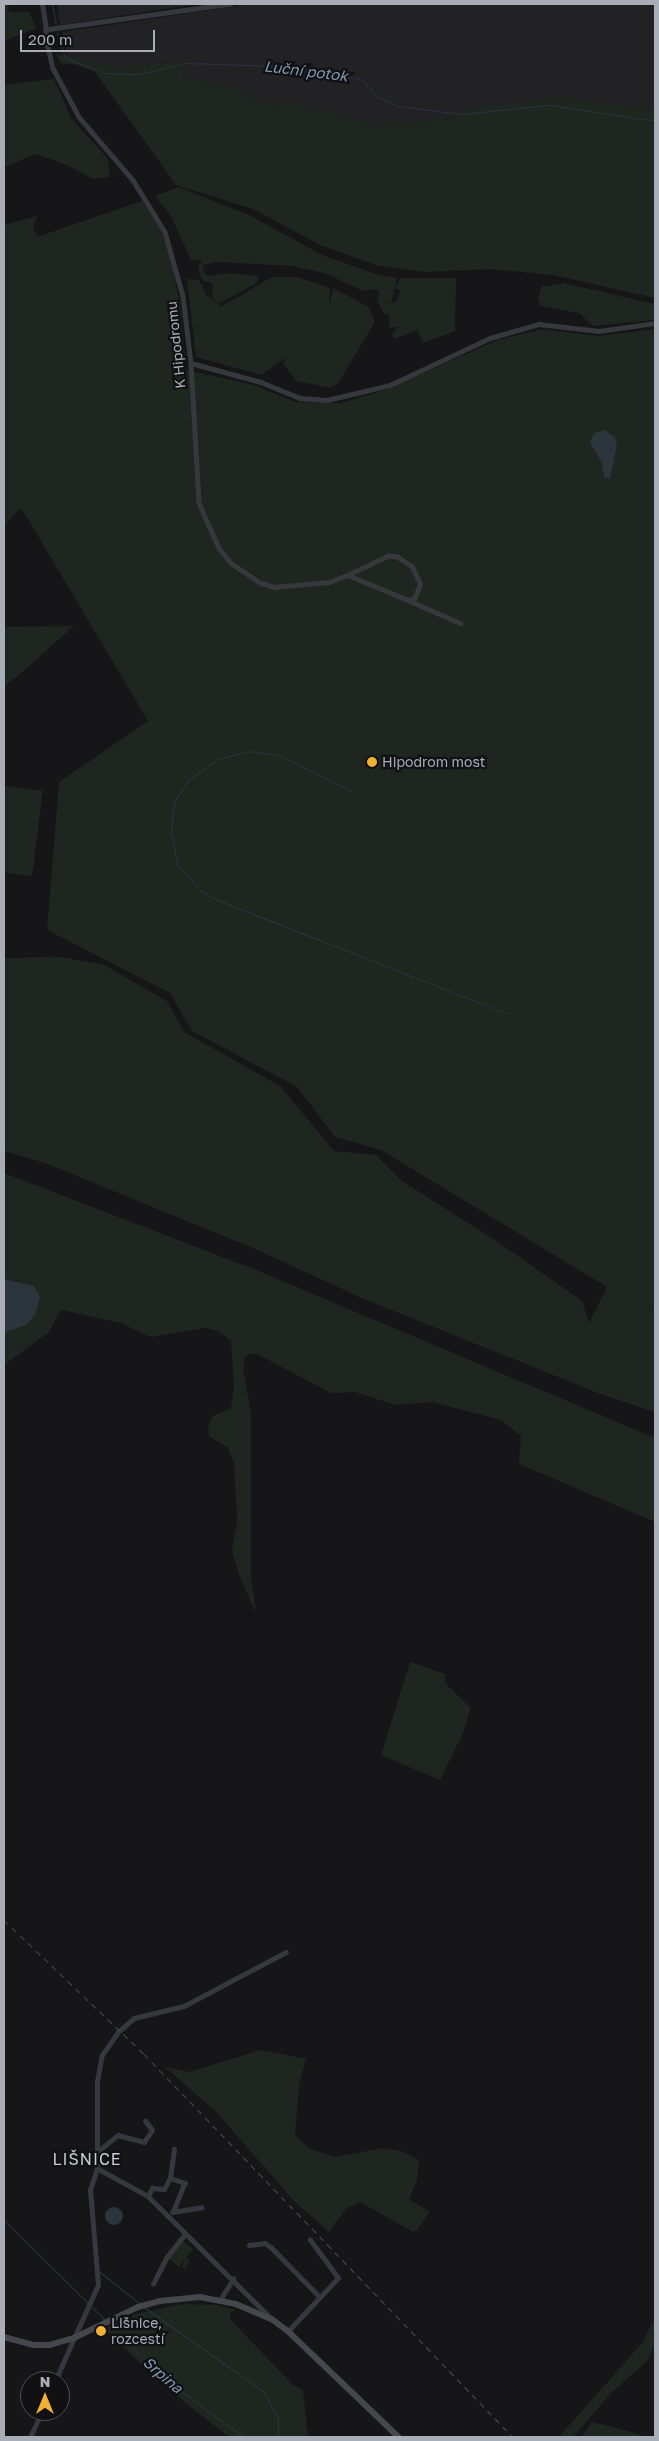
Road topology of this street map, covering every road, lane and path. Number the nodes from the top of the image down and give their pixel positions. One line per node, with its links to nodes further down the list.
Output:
1 (42, 4): 3 (street)
2 (231, 4): 3 (street)
3 (46, 30): 5 (street, K Hipodromu)
4 (655, 323): 5 (street)
5 (191, 363): 6 (street, K Hipodromu)
6 (348, 575): 7 (street); 7 (street, K Hipodromu)
7 (408, 600): 8 (street)
8 (460, 623)
9 (286, 1952): 12 (street)
10 (145, 2122): 12 (street)
11 (174, 2149): 14 (street)
12 (97, 2152): 13 (street)
13 (97, 2168): 15 (street); 29 (street)
14 (170, 2178): 15 (street); 18 (street)
15 (148, 2196): 17 (street)
16 (202, 2207): 18 (street)
17 (165, 2212): 18 (street); 19 (street)
18 (173, 2212)
19 (185, 2234): 22 (street); 23 (street)
20 (310, 2240): 24 (street)
21 (249, 2246): 24 (street)
22 (233, 2279): 25 (street); 26 (street)
23 (153, 2284)
24 (320, 2297): 27 (street)
25 (220, 2300): 26 (main road); 29 (main road)
26 (272, 2319): 27 (main road)
27 (288, 2331): 33 (main road)
28 (4, 2337): 29 (main road)
29 (74, 2338): 30 (street)
30 (59, 2371)
31 (37, 2421): 32 (street)
32 (30, 2437)
33 (399, 2437)

